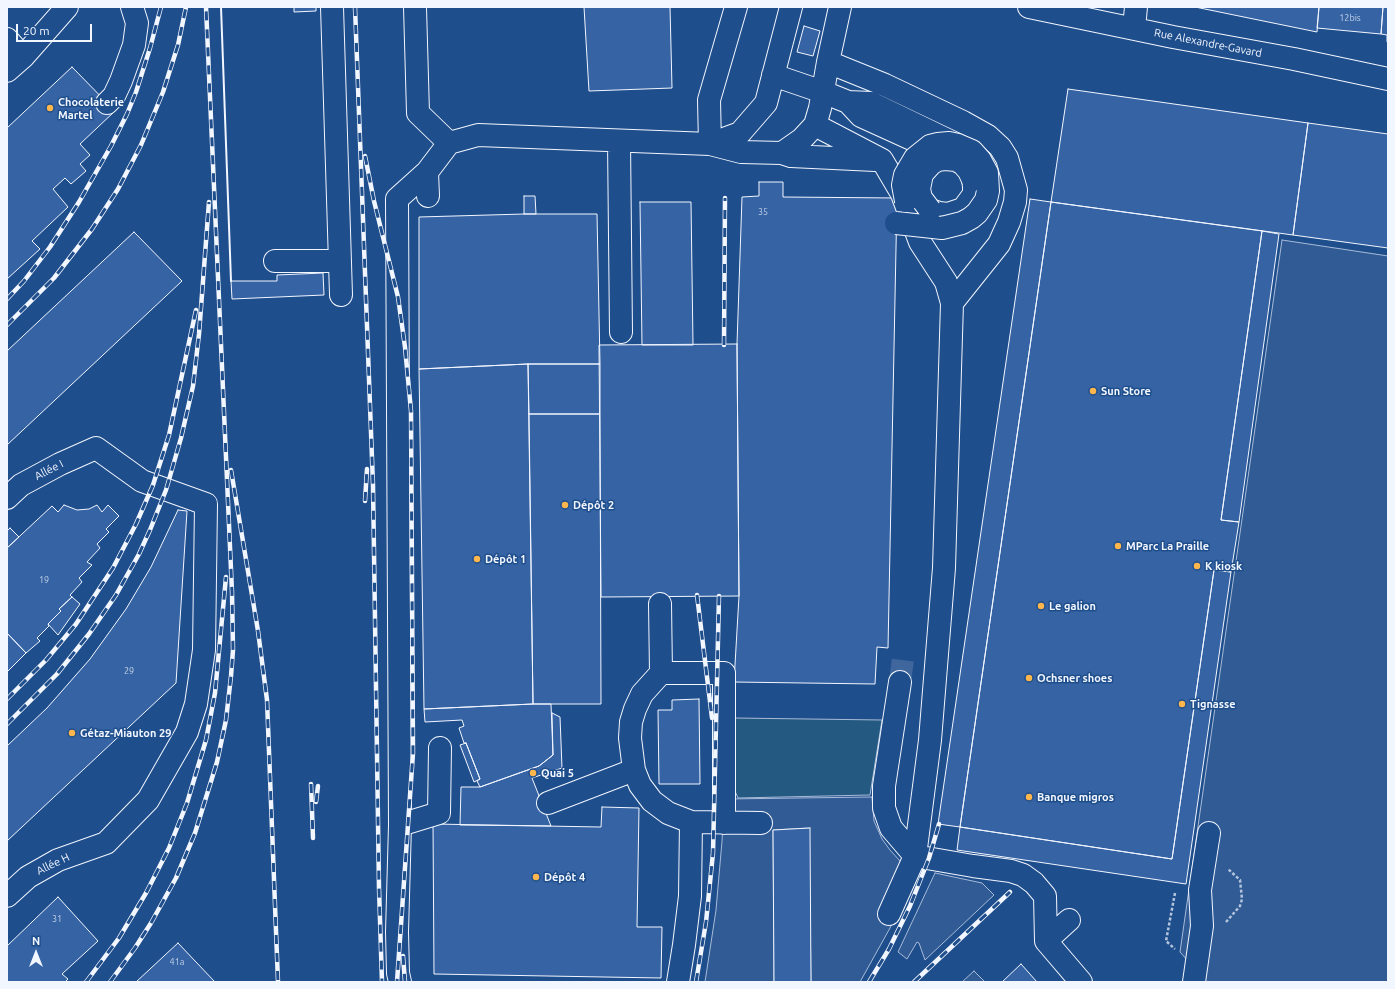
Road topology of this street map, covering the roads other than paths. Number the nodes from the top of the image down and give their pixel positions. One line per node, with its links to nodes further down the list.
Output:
1 (67, 7): 12 (street)
2 (132, 7): 18 (street)
3 (332, 7): 29 (street)
4 (415, 7): 21 (street)
5 (736, 7): 22 (street)
6 (791, 7): 15 (street)
7 (840, 7): 13 (street)
8 (1029, 7): 10 (street, Rue Alexandre-Gavard)
9 (1136, 7): 10 (street)
10 (1134, 28): 16 (street, Rue Alexandre-Gavard)
11 (7, 39): 12 (street)
12 (23, 57): 14 (street)
13 (828, 62): 17 (street); 31 (street)
14 (7, 71)
15 (773, 75): 17 (street); 22 (street)
16 (1388, 79)
17 (823, 92): 19 (street); 27 (street, bridge)
18 (107, 102)
19 (815, 125): 23 (street); 24 (street)
20 (619, 141): 21 (street); 22 (street); 32 (street)
21 (449, 143): 25 (street)
22 (710, 144): 23 (street)
23 (782, 153): 24 (street)
24 (882, 160): 31 (street)
25 (427, 172): 26 (street); 43 (street)
26 (428, 196)
27 (896, 216)
28 (275, 261): 29 (street)
29 (340, 261): 30 (street)
30 (341, 295)
31 (952, 303): 46 (street)
32 (621, 332)
33 (7, 498): 45 (street, Allée I)
34 (660, 604): 35 (street)
35 (661, 673): 38 (street); 41 (street)
36 (900, 682): 46 (street)
37 (440, 748): 43 (street)
38 (634, 770): 39 (street); 40 (street)
39 (548, 804)
40 (691, 822): 41 (street); 52 (street)
41 (724, 823): 42 (street)
42 (761, 823)
43 (400, 825): 51 (street)
44 (1209, 833): 54 (street)
45 (106, 843): 47 (street, Allée H)
46 (915, 856): 48 (street); 50 (street)
47 (7, 896)
48 (889, 914)
49 (1069, 920): 50 (street)
50 (1046, 941): 53 (street)
51 (400, 982)
52 (678, 982)
53 (1081, 982)
54 (1194, 982)

